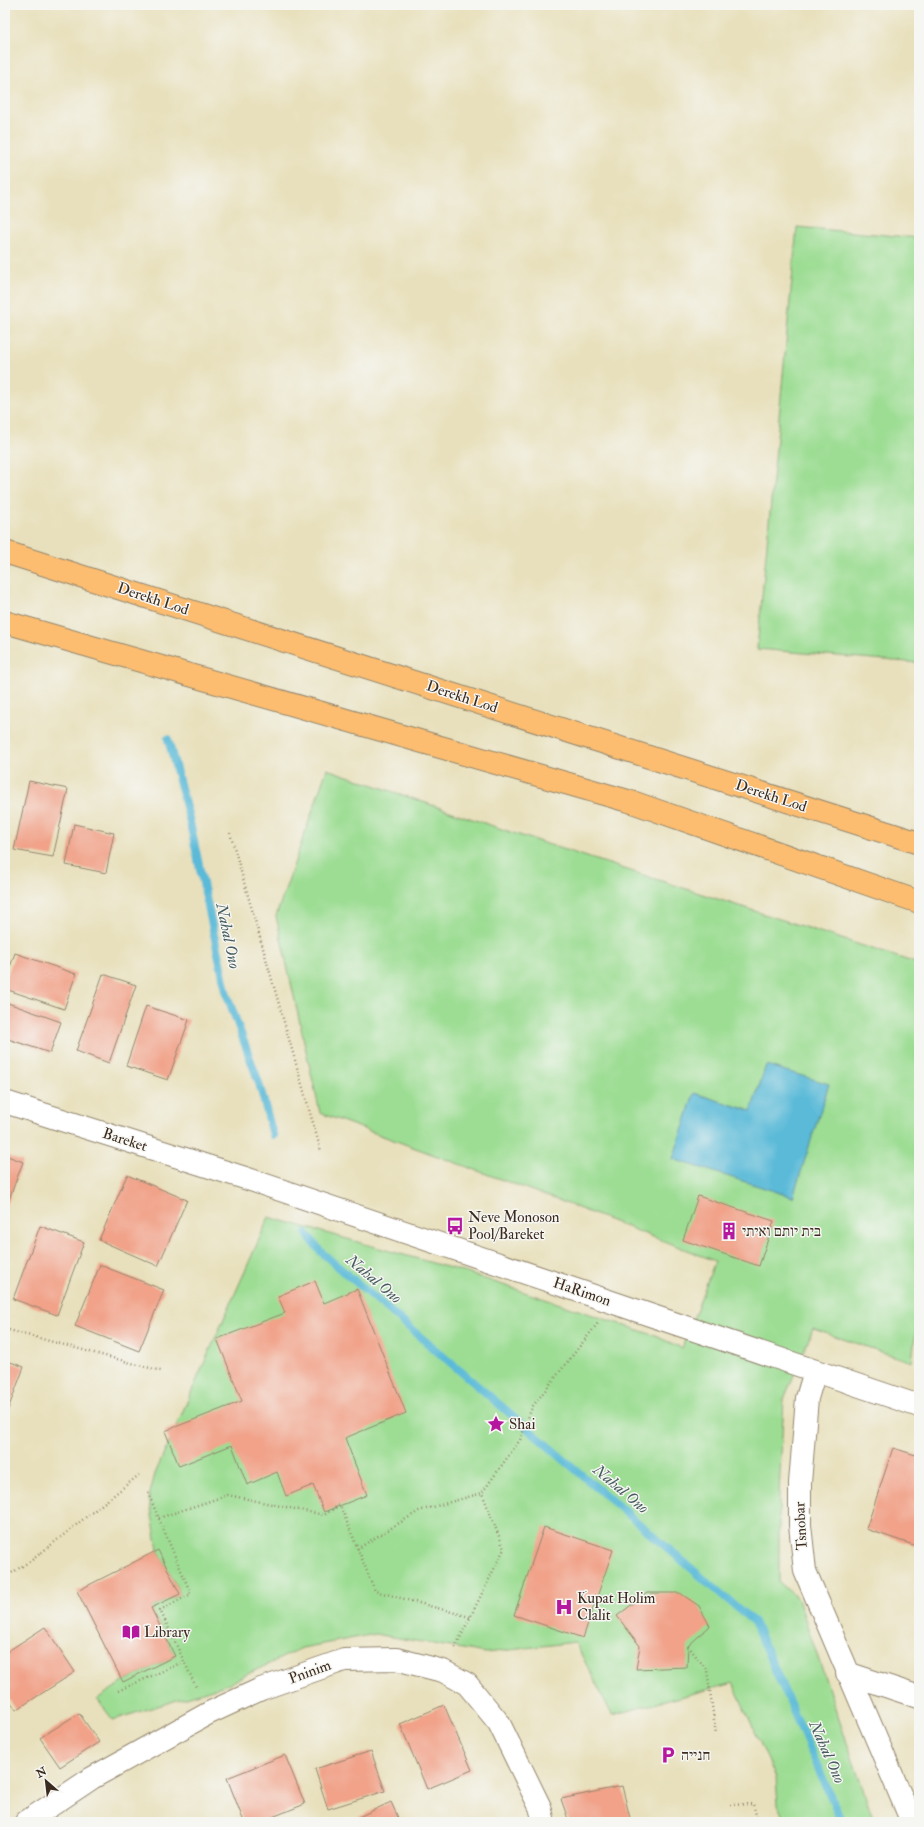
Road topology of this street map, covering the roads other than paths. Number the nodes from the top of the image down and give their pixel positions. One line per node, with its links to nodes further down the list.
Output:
1 (5, 552): 3 (main road, Derekh Lod)
2 (5, 622): 4 (main road)
3 (919, 843)
4 (919, 902)
5 (5, 1102): 6 (street, Bareket)
6 (245, 1178): 7 (street, HaRimon)
7 (814, 1371): 8 (street, HaRimon); 9 (street, Tsnobar)
8 (919, 1406)
9 (847, 1673): 10 (street); 13 (street, Tsnobar)
10 (919, 1696)
11 (26, 1822): 12 (street, Pninim)
12 (544, 1822)
13 (912, 1822)

